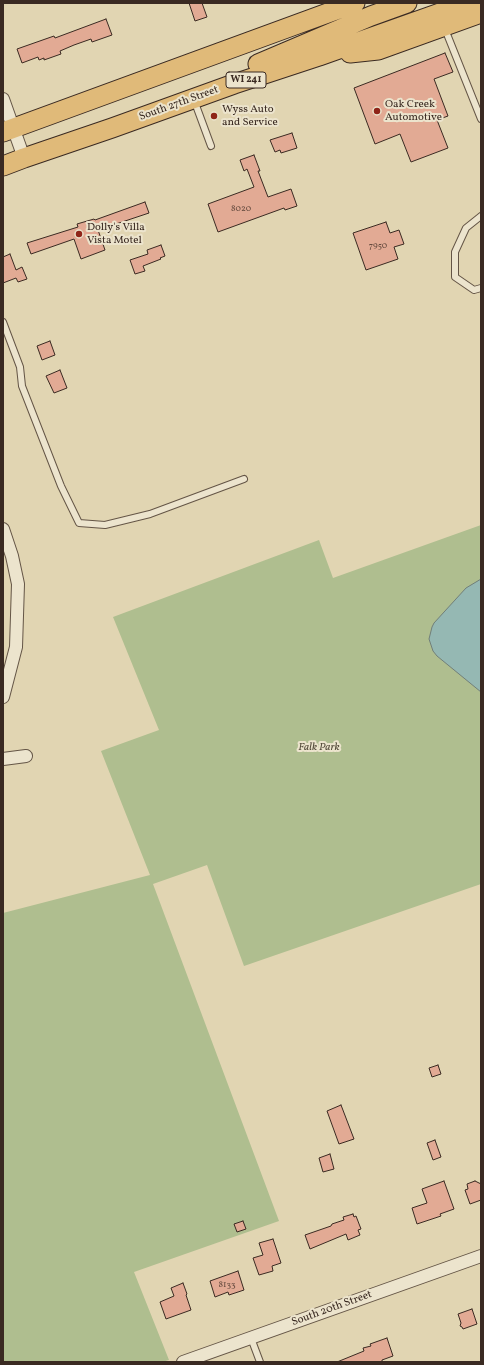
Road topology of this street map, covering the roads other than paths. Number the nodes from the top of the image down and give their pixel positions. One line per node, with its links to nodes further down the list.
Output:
1 (355, 3): 10 (main road)
2 (407, 3): 6 (main road)
3 (468, 3): 5 (main road)
4 (481, 13): 5 (main road)
5 (442, 20): 6 (main road, South 27th Street / WI 241); 9 (lane)
6 (234, 84): 7 (main road, South 27th Street / WI 241)
7 (193, 98): 11 (lane); 12 (main road, South 27th Street / WI 241)
8 (3, 99): 10 (street)
9 (481, 119)
10 (8, 130): 12 (street)
11 (211, 146)
12 (24, 158): 13 (main road, South 27th Street / WI 241)
13 (3, 166)
14 (481, 216): 15 (lane)
15 (481, 288)
16 (3, 322): 17 (lane)
17 (244, 479)
18 (3, 529): 19 (street)
19 (7, 557): 20 (street)
20 (3, 697)
21 (26, 756): 22 (street)
22 (3, 759)
23 (481, 1256): 24 (street, South 20th Street)
24 (251, 1338): 25 (street, South 20th Street); 26 (lane)
25 (183, 1362)
26 (260, 1362)

